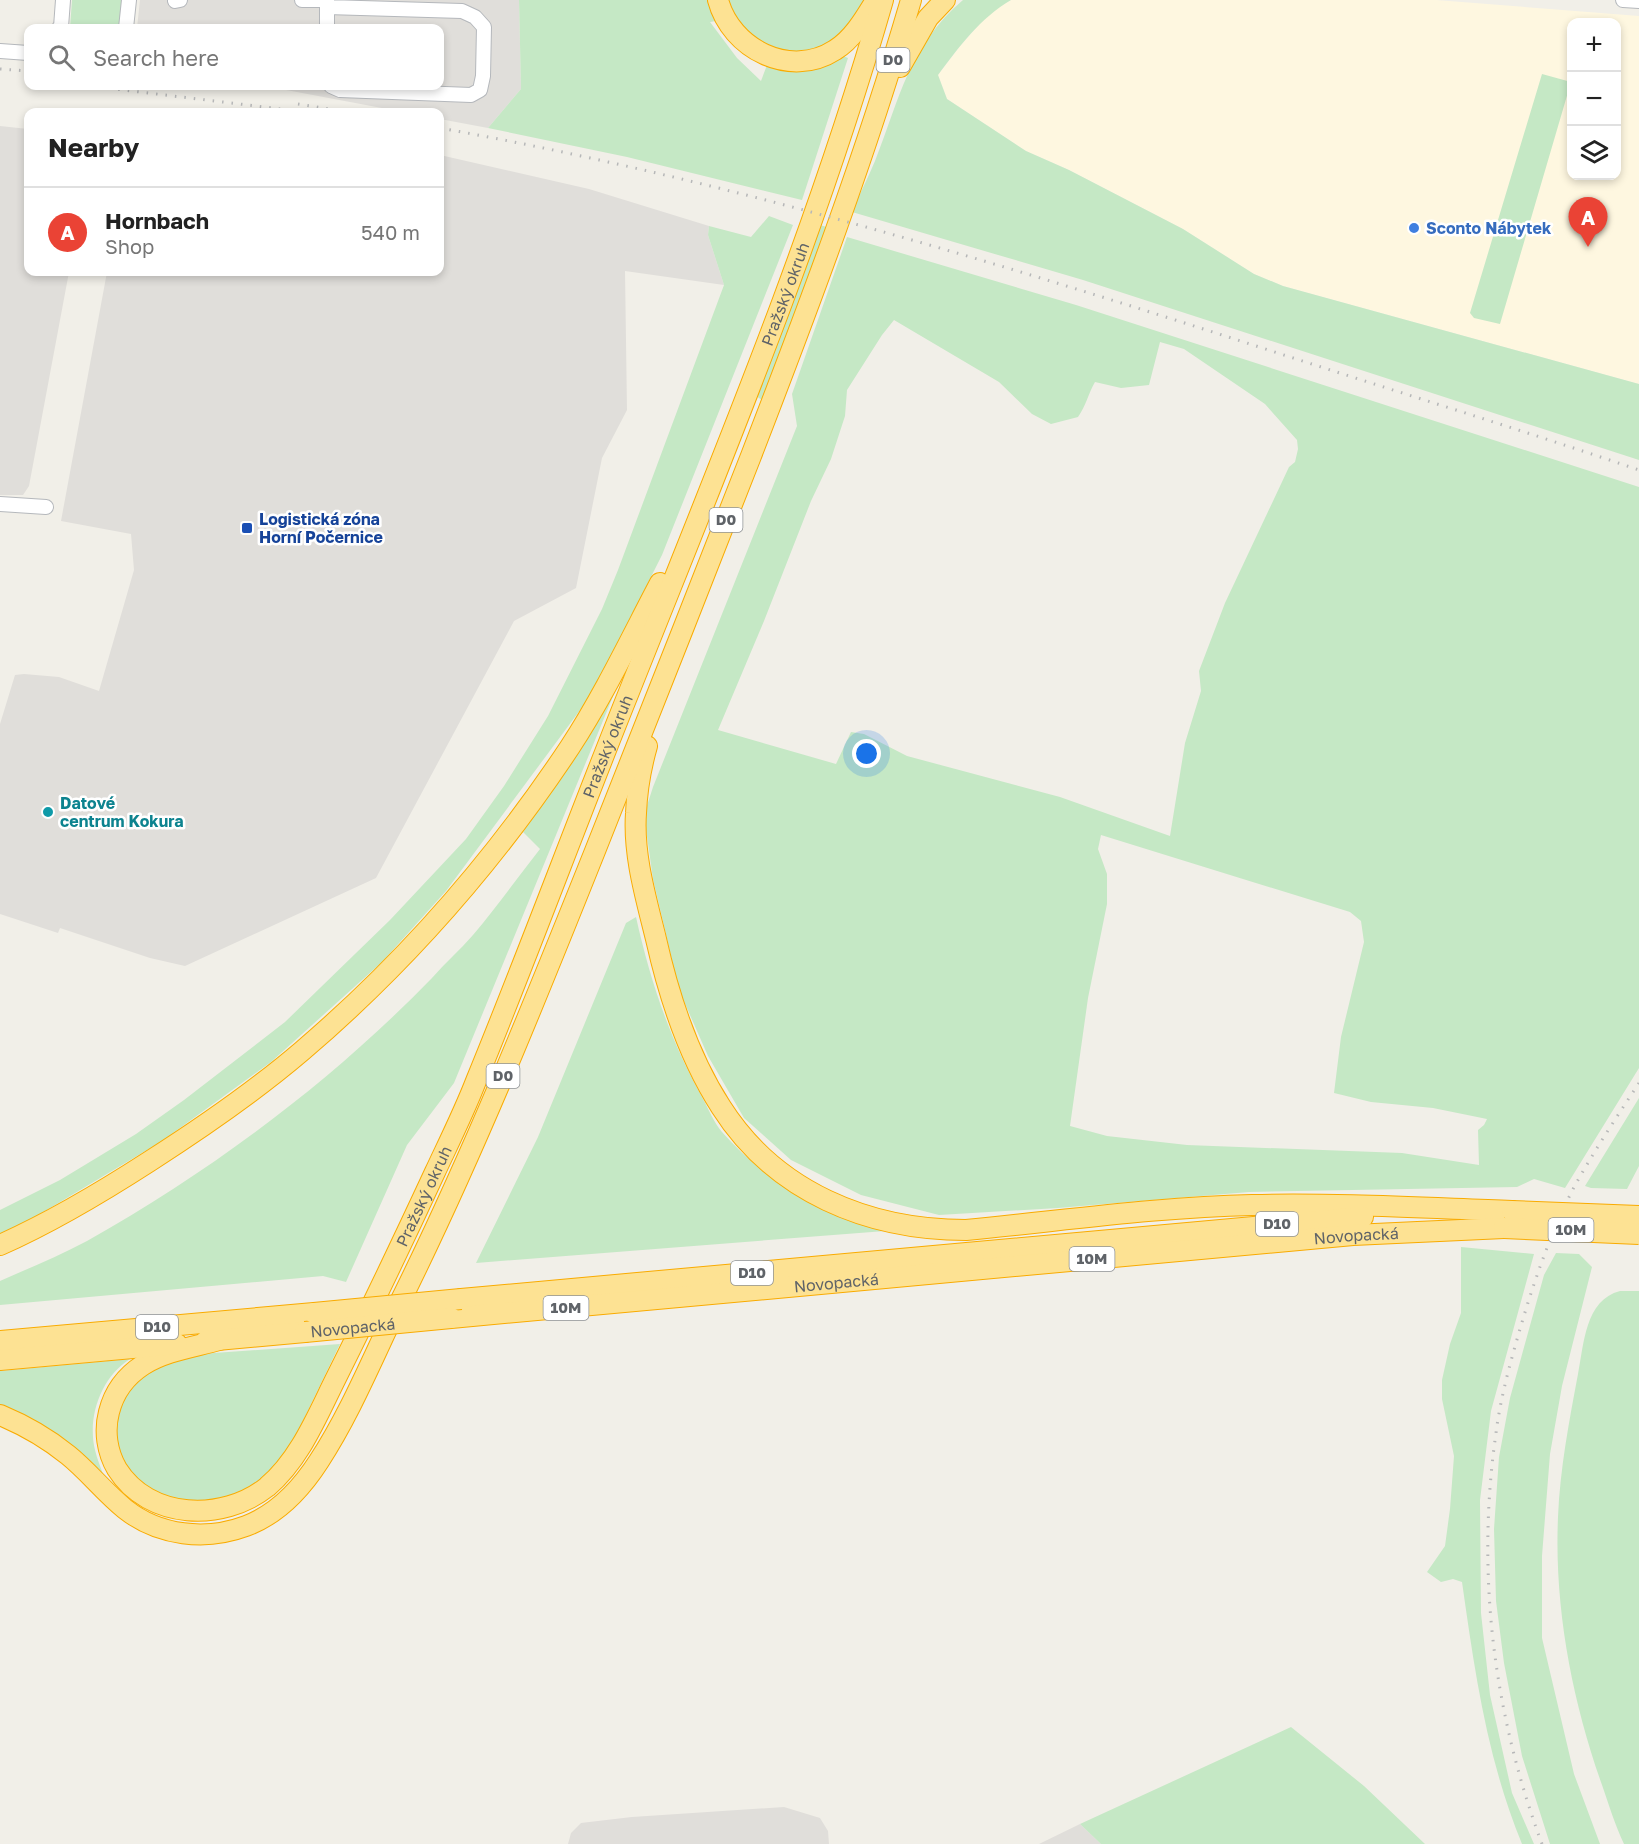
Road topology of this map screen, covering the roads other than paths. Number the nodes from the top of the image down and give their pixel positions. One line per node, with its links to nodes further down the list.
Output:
1 (63, 0): 12 (street)
2 (129, 0): 13 (street)
3 (302, 0): 11 (street)
4 (718, 0): 5 (highway)
5 (876, 0)
6 (883, 0): 19 (highway, Pražský okruh / D0)
7 (911, 0): 18 (highway, Pražský okruh / D0)
8 (945, 0): 18 (highway)
9 (1623, 0): 10 (street)
10 (1639, 1)
11 (327, 3): 14 (street); 17 (street)
12 (61, 24)
13 (126, 24)
14 (327, 24)
15 (0, 51): 16 (street)
16 (24, 53)
17 (340, 90)
18 (874, 120): 22 (highway, Pražský okruh / D0)
19 (716, 474): 26 (highway); 27 (highway, Pražský okruh / D0)
20 (0, 504): 21 (street)
21 (46, 507)
22 (665, 676): 24 (highway); 30 (highway, Pražský okruh / D0)
23 (1639, 1216): 24 (highway, Novopacká / 10M, bridge)
24 (1508, 1220): 25 (highway, Novopacká / 10M, bridge); 27 (highway, Novopacká / 10M, bridge); 28 (highway, Novopacká / D10, bridge)
25 (1639, 1234)
26 (0, 1245)
27 (219, 1340): 29 (highway, Novopacká / 10M)
28 (0, 1341)
29 (0, 1360)
30 (0, 1414)

